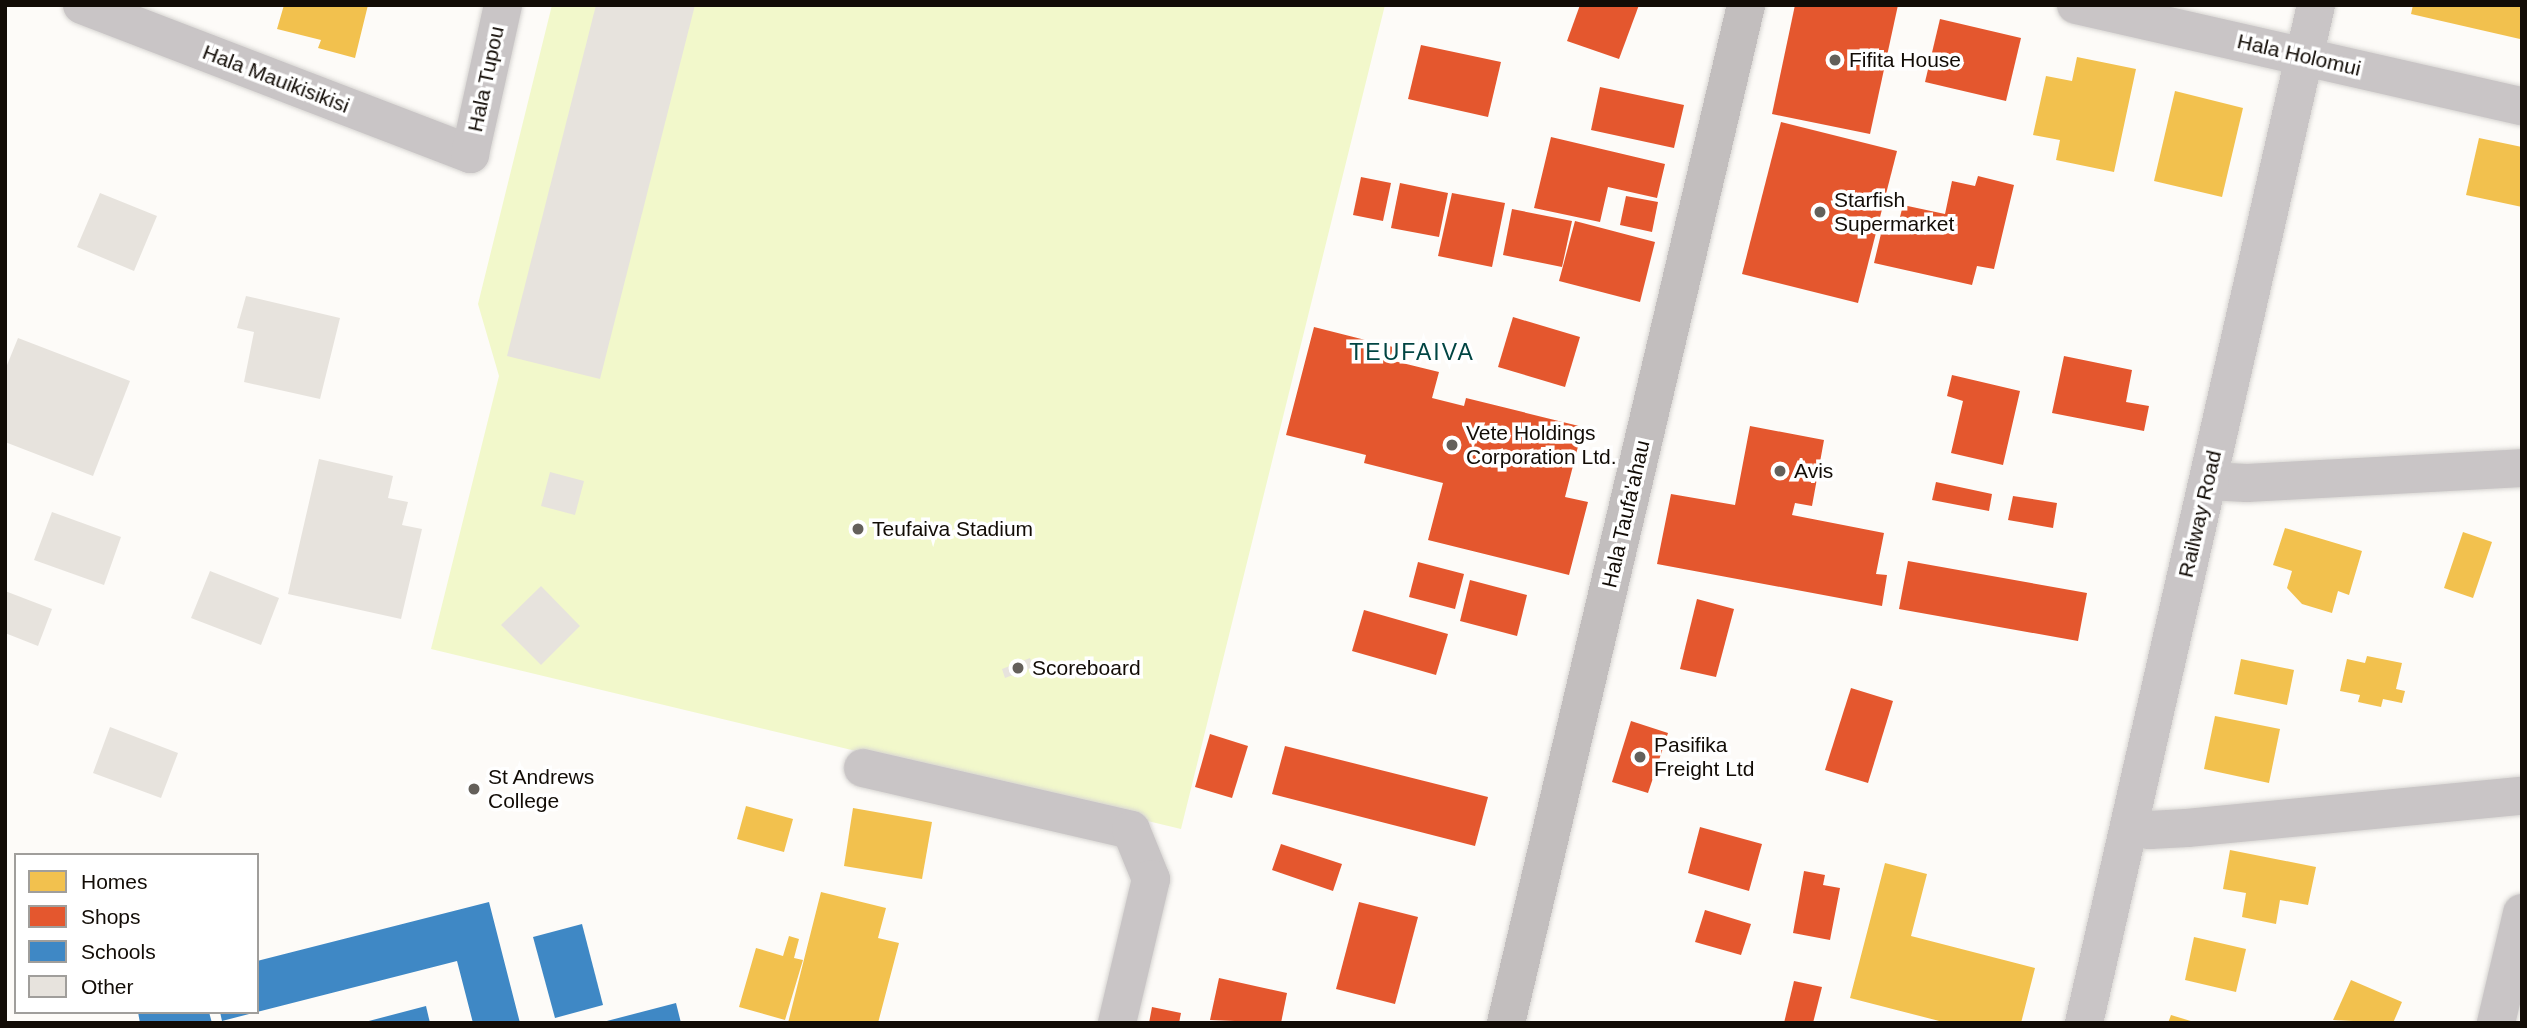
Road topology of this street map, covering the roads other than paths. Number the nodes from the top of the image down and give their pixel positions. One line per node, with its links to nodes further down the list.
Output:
1 (82, 5): 8 (street, Hala Mauikisikisi)
2 (503, 5): 8 (street, Hala Tupou)
3 (1746, 5): 16 (main road, Hala Taufa'ahau)
4 (2076, 5): 6 (street, Hala Holomui)
5 (2316, 5): 6 (street, Railway Road)
6 (2305, 56): 7 (street, Hala Holomui); 10 (street, Railway Road)
7 (2522, 106)
8 (470, 154)
9 (2522, 468): 10 (street)
10 (2208, 481): 13 (street, Railway Road)
11 (863, 768): 15 (street)
12 (2522, 796): 13 (street)
13 (2129, 825): 17 (street, Railway Road)
14 (2522, 913): 18 (street)
15 (1117, 1023)
16 (1506, 1023)
17 (2084, 1023)
18 (2496, 1023)

